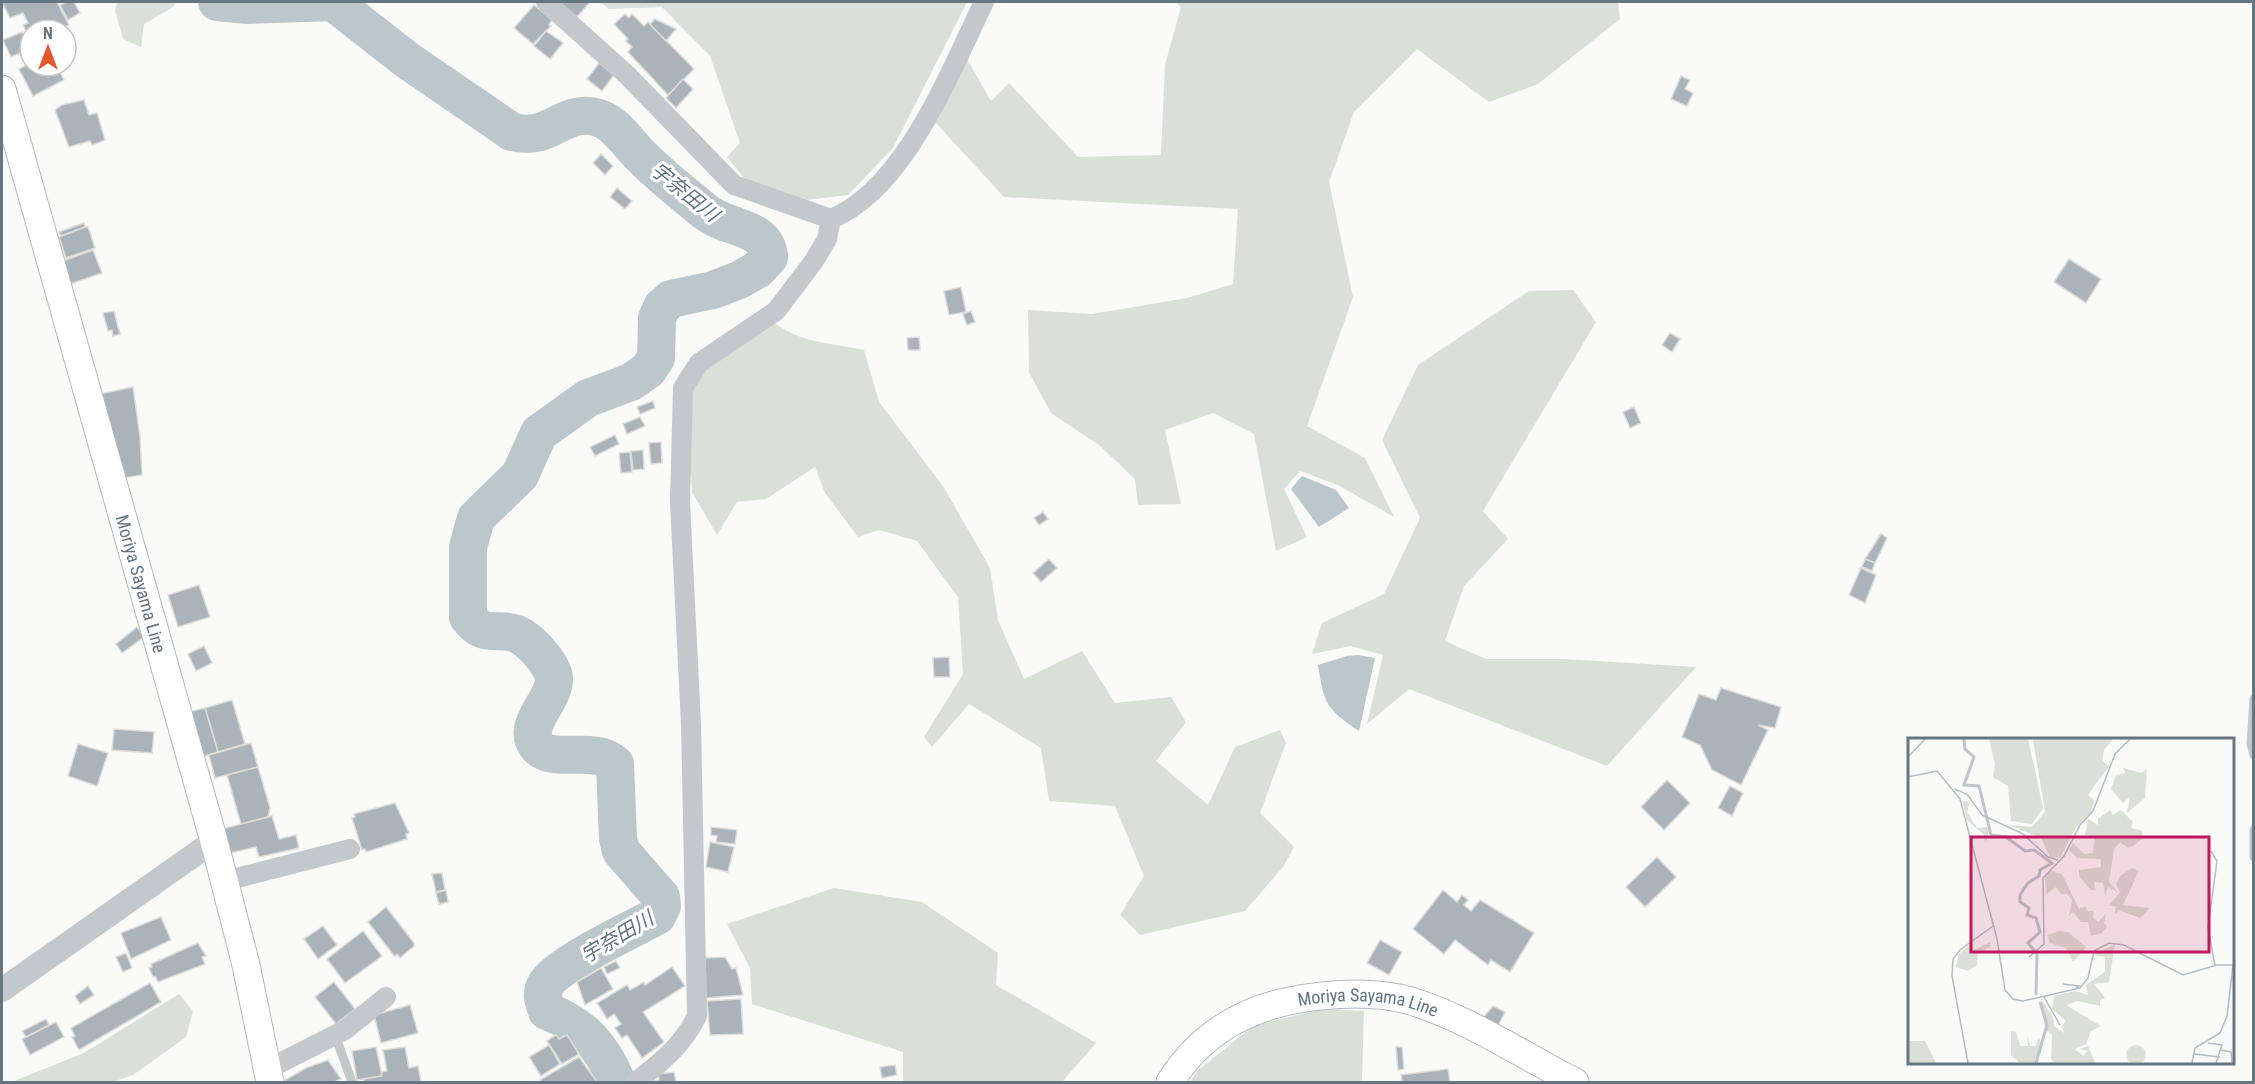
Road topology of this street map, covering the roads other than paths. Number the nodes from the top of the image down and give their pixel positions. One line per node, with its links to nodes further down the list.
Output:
1 (546, 2): 4 (street)
2 (984, 2): 4 (street)
3 (2, 89): 8 (main road, Moriya Sayama Line)
4 (831, 219): 17 (street)
5 (2253, 699): 6 (lane)
6 (2253, 755)
7 (2253, 830): 10 (lane)
8 (214, 840): 11 (main road, Moriya Sayama Line); 12 (street)
9 (350, 849): 11 (street)
10 (2253, 857)
11 (225, 881): 15 (main road, Moriya Sayama Line)
12 (2, 990)
13 (386, 997): 14 (street)
14 (335, 1035): 15 (street); 16 (lane)
15 (269, 1076)
16 (352, 1083)
17 (635, 1083)
18 (1170, 1083): 19 (main road, Moriya Sayama Line)
19 (1575, 1083)

